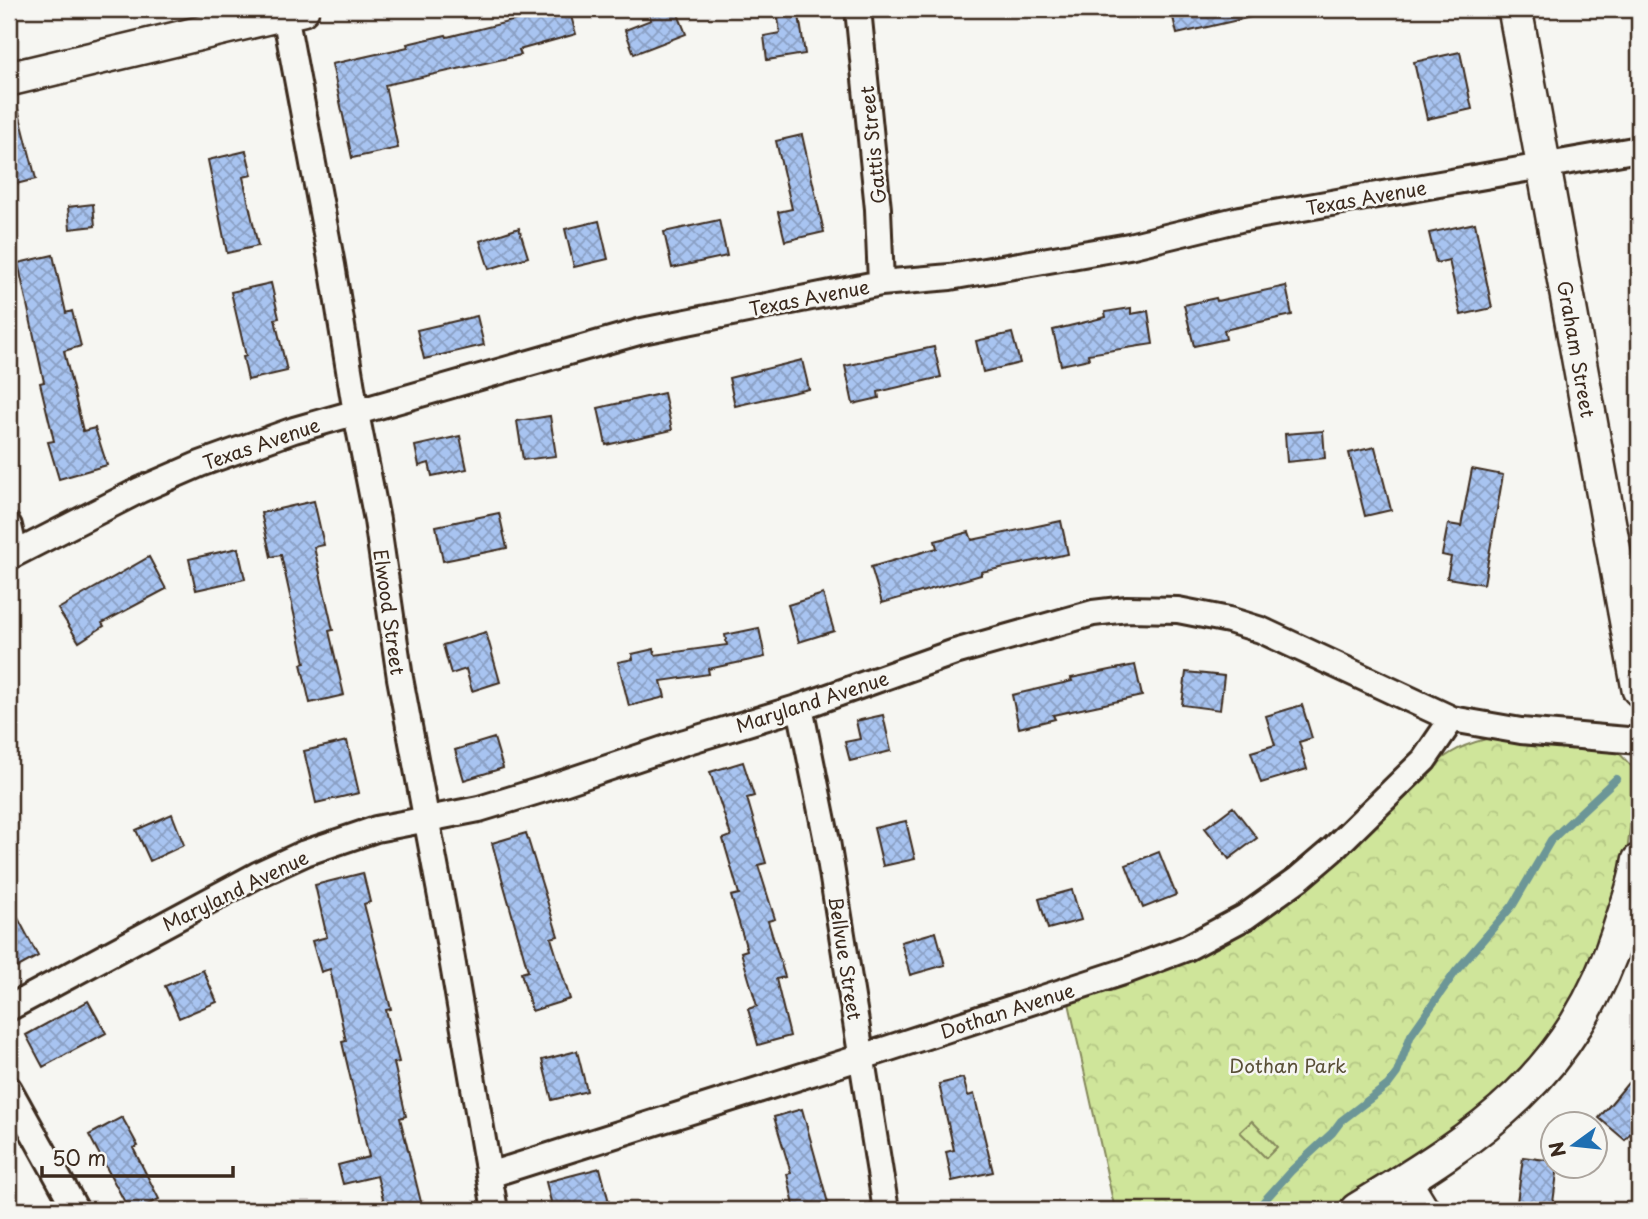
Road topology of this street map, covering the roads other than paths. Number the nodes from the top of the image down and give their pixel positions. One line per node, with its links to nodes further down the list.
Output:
1 (858, 9): 7 (street, Gattis Street)
2 (1515, 9): 6 (street, Graham Street)
3 (290, 10): 4 (street); 8 (street, Elwood Street)
4 (9, 79)
5 (1639, 149): 6 (street, Texas Avenue)
6 (1544, 166): 7 (street, Texas Avenue); 11 (street, Graham Street)
7 (881, 282): 8 (street, Texas Avenue)
8 (356, 412): 10 (street, Texas Avenue); 15 (street, Elwood Street)
9 (9, 526): 10 (street)
10 (12, 555)
11 (1639, 689)
12 (800, 707): 13 (street, Maryland Avenue); 15 (street, Maryland Avenue); 18 (street, Bellvue Street)
13 (1452, 719): 14 (street, Maryland Avenue); 18 (street, Dothan Avenue)
14 (1639, 741)
15 (425, 818): 17 (street, Maryland Avenue); 20 (street, Elwood Street)
16 (1639, 868): 21 (street)
17 (9, 1008)
18 (862, 1058): 20 (street, Dothan Avenue); 24 (street, Bellvue Street)
19 (9, 1089): 22 (street)
20 (489, 1175): 23 (street, Elwood Street)
21 (1408, 1180): 25 (street); 26 (street)
22 (76, 1210)
23 (495, 1210)
24 (886, 1210)
25 (1357, 1210)
26 (1427, 1210)

